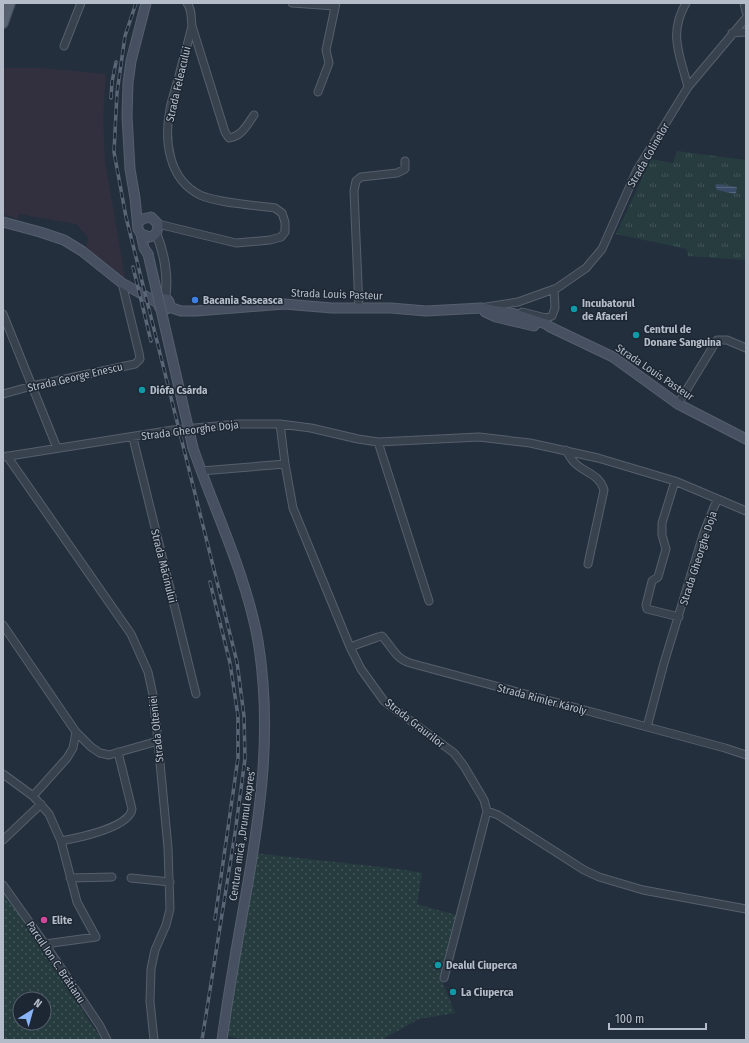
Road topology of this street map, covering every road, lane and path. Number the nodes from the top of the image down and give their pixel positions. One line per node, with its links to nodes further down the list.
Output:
1 (10, 3): 11 (main road)
2 (81, 3): 15 (street)
3 (146, 3): 20 (main road, Centura mică „Drumul expres”)
4 (187, 3): 12 (street, Strada Feleacului)
5 (292, 3): 8 (street)
6 (686, 3): 16 (street)
7 (744, 3): 9 (street)
8 (336, 4): 17 (street)
9 (746, 12)
10 (746, 18): 14 (street, Strada Colinelor)
11 (3, 23)
12 (192, 26): 18 (street, Strada Feleacului); 24 (street, Strada Feleacului)
13 (746, 32): 14 (street)
14 (732, 33): 16 (street, Strada Colinelor)
15 (64, 46)
16 (688, 87): 26 (street, Strada Colinelor)
17 (318, 92)
18 (254, 115)
19 (405, 161): 29 (street)
20 (135, 198): 21 (main road); 23 (main road, Centura mică „Drumul expres”)
21 (148, 217): 23 (main road); 24 (main road)
22 (3, 222): 25 (main road, Strada Louis Pasteur)
23 (138, 224): 24 (main road, Centura mică „Drumul expres”)
24 (151, 233): 28 (street); 46 (main road, Centura mică „Drumul expres”, bridge)
25 (122, 283): 28 (main road, Strada Louis Pasteur); 35 (street, Strada George Enescu)
26 (554, 289): 27 (street, Strada Colinelor); 31 (street)
27 (518, 302): 30 (street, Strada Colinelor); 31 (street)
28 (164, 303): 29 (main road, Strada Louis Pasteur)
29 (359, 308): 30 (main road, Strada Louis Pasteur)
30 (481, 308): 31 (main road, Strada Louis Pasteur); 33 (main road, Strada Louis Pasteur)
31 (515, 312): 33 (main road, Strada Louis Pasteur)
32 (3, 314): 35 (street)
33 (550, 327): 37 (main road, Strada Louis Pasteur)
34 (746, 348): 37 (street)
35 (32, 386): 36 (street, Strada George Enescu); 42 (street)
36 (3, 394)
37 (678, 404): 40 (main road, Strada Louis Pasteur)
38 (280, 424): 39 (street, Strada Gheorghe Doja); 41 (street, Strada Gheorghe Doja); 45 (street, Strada Graurilor)
39 (133, 438): 42 (street, Strada Gheorghe Doja); 55 (street, Strada Măcinului)
40 (746, 439)
41 (378, 442): 43 (street, Strada Gheorghe Doja); 51 (street)
42 (57, 448): 44 (street, Strada Gheorghe Doja)
43 (566, 450): 47 (street, Strada Gheorghe Doja); 50 (street)
44 (5, 457): 58 (street, Strada Olteniei)
45 (285, 464): 46 (street); 54 (street, Strada Graurilor)
46 (201, 471): 77 (main road, Centura mică „Drumul expres”)
47 (675, 481): 48 (street, Strada Gheorghe Doja); 52 (street, Strada Gheorghe Doja)
48 (718, 499): 49 (street, Strada Gheorghe Doja); 52 (street, Strada Gheorghe Doja)
49 (746, 511)
50 (588, 564)
51 (429, 601)
52 (679, 617): 56 (street, Strada Gheorghe Doja)
53 (3, 625): 57 (street)
54 (350, 647): 56 (street, Strada Rimler Károly); 64 (street, Strada Graurilor)
55 (196, 694)
56 (647, 727): 60 (street, Strada Rimler Károly)
57 (76, 732): 59 (street); 62 (street)
58 (158, 741): 59 (street); 70 (street, Strada Olteniei)
59 (118, 752): 66 (street)
60 (746, 755)
61 (3, 774): 62 (street)
62 (34, 796): 63 (street)
63 (41, 804): 65 (street); 66 (street)
64 (487, 811): 72 (street); 74 (street)
65 (3, 840)
66 (61, 841): 68 (street)
67 (112, 877): 68 (street)
68 (70, 878): 73 (street)
69 (130, 878): 70 (street)
70 (170, 882): 76 (street, Strada Olteniei)
71 (3, 885): 73 (street, Parcul Ion C. Brătianu)
72 (746, 909)
73 (45, 944): 75 (street, Parcul Ion C. Brătianu)
74 (444, 978)
75 (107, 1040)
76 (154, 1040)
77 (222, 1040)

